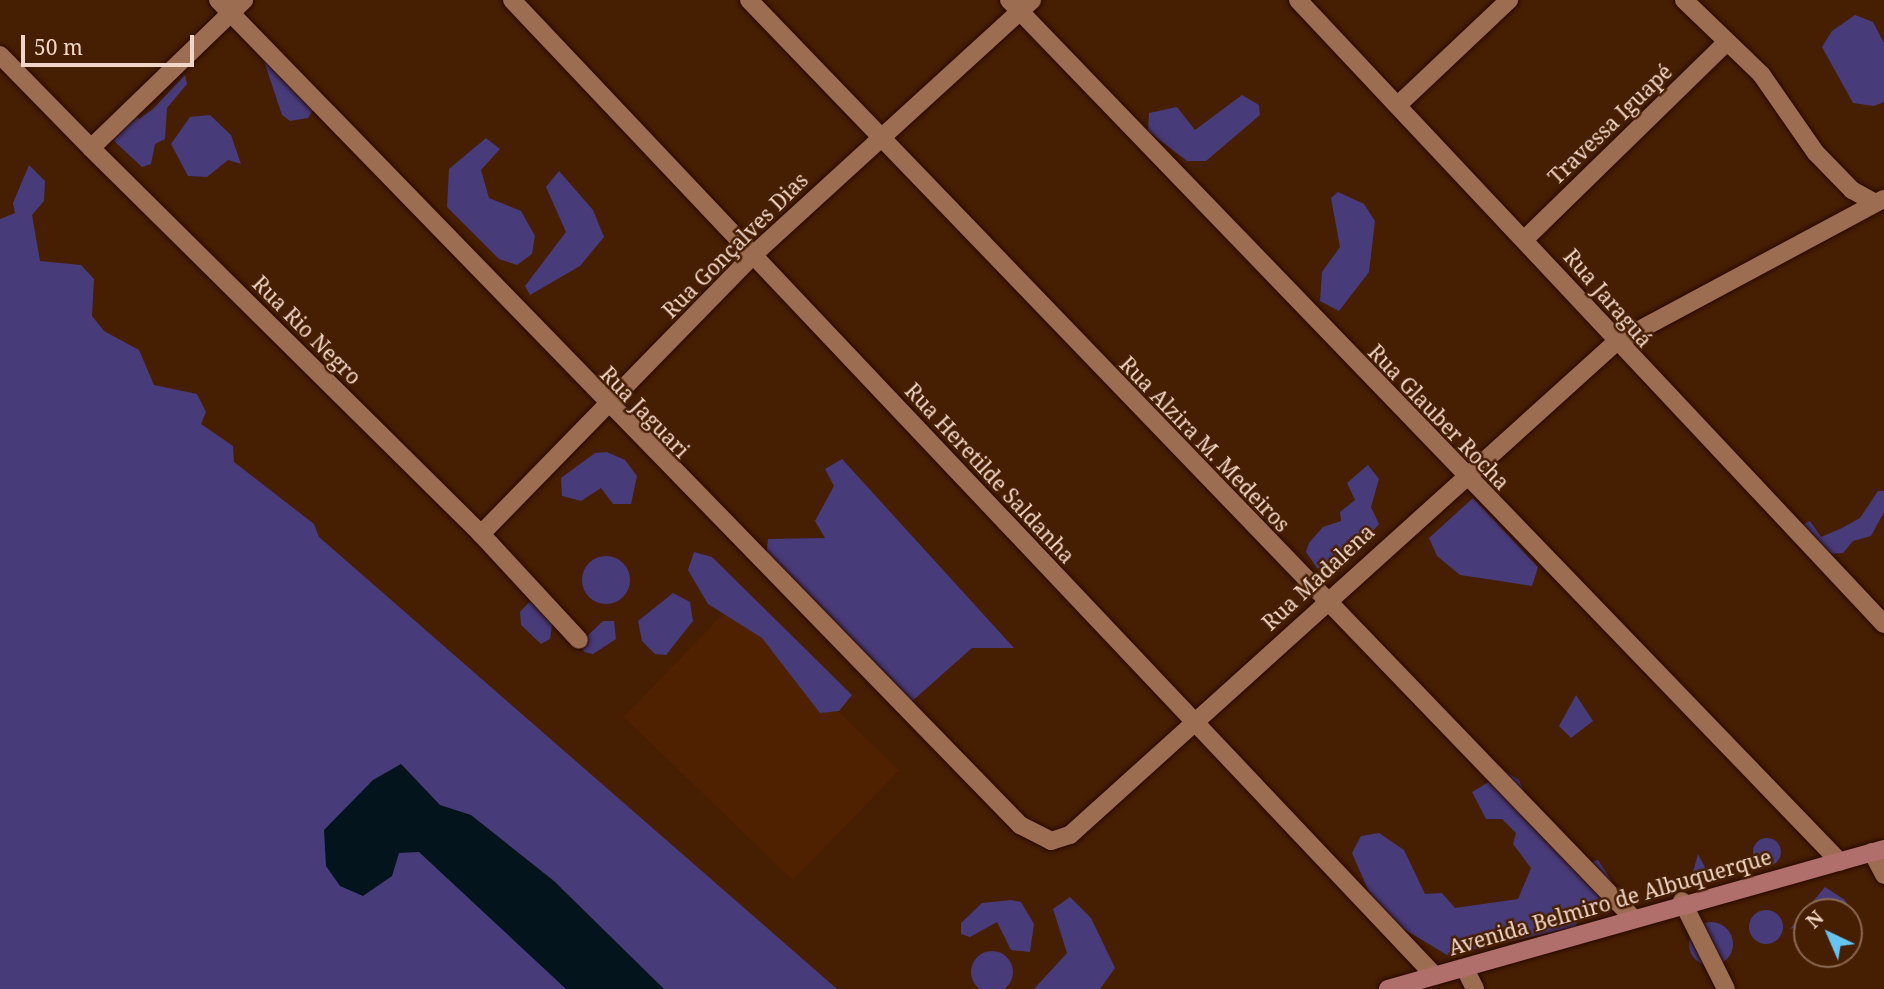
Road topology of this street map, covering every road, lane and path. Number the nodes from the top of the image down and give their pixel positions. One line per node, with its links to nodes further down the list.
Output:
1 (244, 0): 8 (street)
2 (512, 0): 16 (street, Rua Heretilde Saldanha)
3 (749, 0): 12 (street, Rua Alzira M. Medeiros)
4 (1298, 0): 11 (street, Rua Jaraguá)
5 (1509, 0): 11 (street)
6 (1684, 0): 9 (street)
7 (1020, 4): 12 (street, Rua Gonçalves Dias); 19 (street, Rua Glauber Rocha)
8 (224, 7): 13 (street); 18 (street, Rua Jaguari)
9 (1726, 43): 14 (street); 15 (street, Travessa Iguapé)
10 (0, 55): 13 (street, Rua Rio Negro)
11 (1398, 105): 15 (street, Rua Jaraguá)
12 (880, 137): 16 (street, Rua Gonçalves Dias); 21 (street, Rua Alzira M. Medeiros)
13 (91, 148): 20 (street, Rua Rio Negro)
14 (1880, 201): 17 (street, Rua Madalena)
15 (1526, 238): 17 (street, Rua Jaraguá)
16 (753, 256): 18 (street, Rua Gonçalves Dias); 24 (street, Rua Heretilde Saldanha)
17 (1615, 342): 19 (street, Rua Madalena); 22 (street, Rua Jaraguá)
18 (608, 407): 20 (street, Rua Gonçalves Dias); 25 (street, Rua Jaguari)
19 (1463, 474): 21 (street, Rua Madalena); 27 (street, Rua Glauber Rocha)
20 (481, 534): 23 (street, Rua Rio Negro)
21 (1324, 601): 24 (street, Rua Madalena); 30 (street, Rua Alzira M. Medeiros)
22 (1884, 624)
23 (579, 640)
24 (1194, 722): 25 (street, Rua Madalena); 32 (street, Rua Heretilde Saldanha)
25 (1051, 841)
26 (1878, 851): 27 (main road, Avenida Belmiro de Albuquerque); 28 (street)
27 (1840, 862): 29 (main road, Avenida Belmiro de Albuquerque)
28 (1884, 875)
29 (1682, 901): 30 (main road, Avenida Belmiro de Albuquerque); 35 (street)
30 (1631, 916): 31 (main road, Avenida Belmiro de Albuquerque)
31 (1465, 969): 32 (main road, Avenida Belmiro de Albuquerque); 34 (street)
32 (1436, 976): 33 (main road, Avenida Belmiro de Albuquerque)
33 (1388, 989)
34 (1475, 989)
35 (1726, 989)

